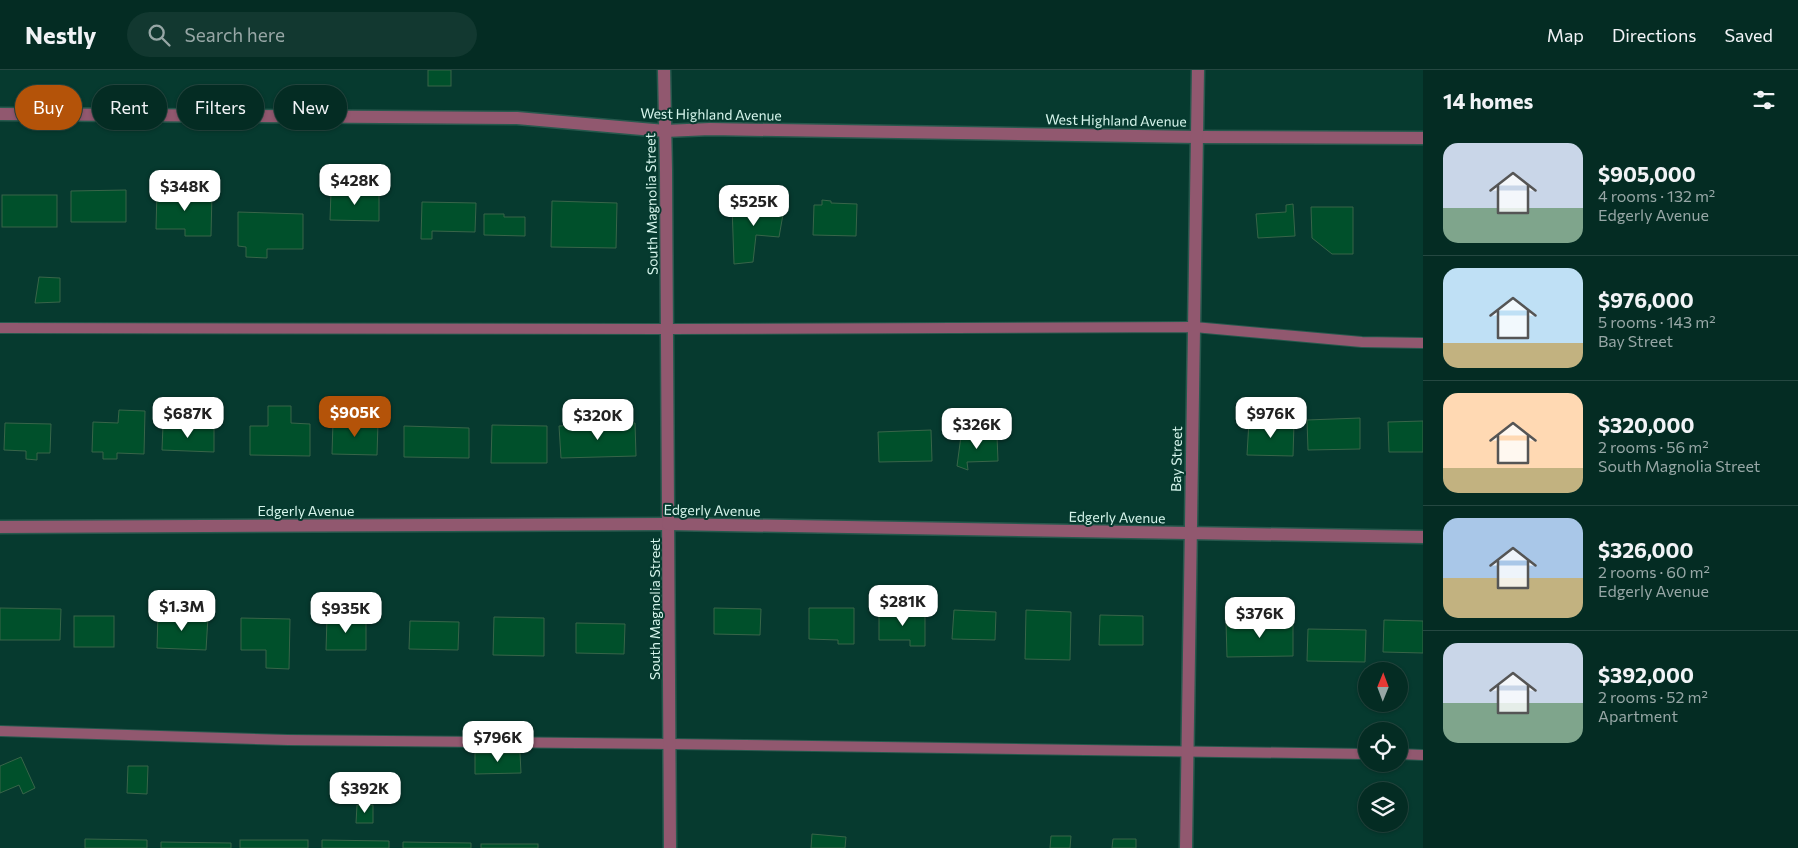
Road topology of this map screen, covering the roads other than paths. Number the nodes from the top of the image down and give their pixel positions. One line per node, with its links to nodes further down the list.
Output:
1 (664, 70): 4 (street, South Magnolia Street)
2 (1198, 70): 5 (street, Bay Street)
3 (0, 114): 4 (street, West Highland Avenue)
4 (665, 131): 5 (street, West Highland Avenue); 9 (street, South Magnolia Street)
5 (1197, 137): 6 (street, West Highland Avenue); 7 (street, Bay Street)
6 (1423, 138)
7 (1194, 327): 9 (lane); 10 (lane); 13 (street, Bay Street)
8 (0, 328): 9 (lane)
9 (667, 330): 11 (street, South Magnolia Street)
10 (1423, 343)
11 (668, 524): 12 (street, Edgerly Avenue); 13 (street, Edgerly Avenue); 16 (street, South Magnolia Street)
12 (0, 526)
13 (1190, 533): 14 (street, Edgerly Avenue); 17 (street, Bay Street)
14 (1423, 538)
15 (0, 731): 16 (lane)
16 (670, 744): 17 (lane); 21 (street, South Magnolia Street)
17 (1187, 751): 18 (lane); 22 (street, Bay Street)
18 (1358, 754)
19 (1408, 754): 20 (lane)
20 (1423, 755)
21 (670, 848)
22 (1186, 848)

